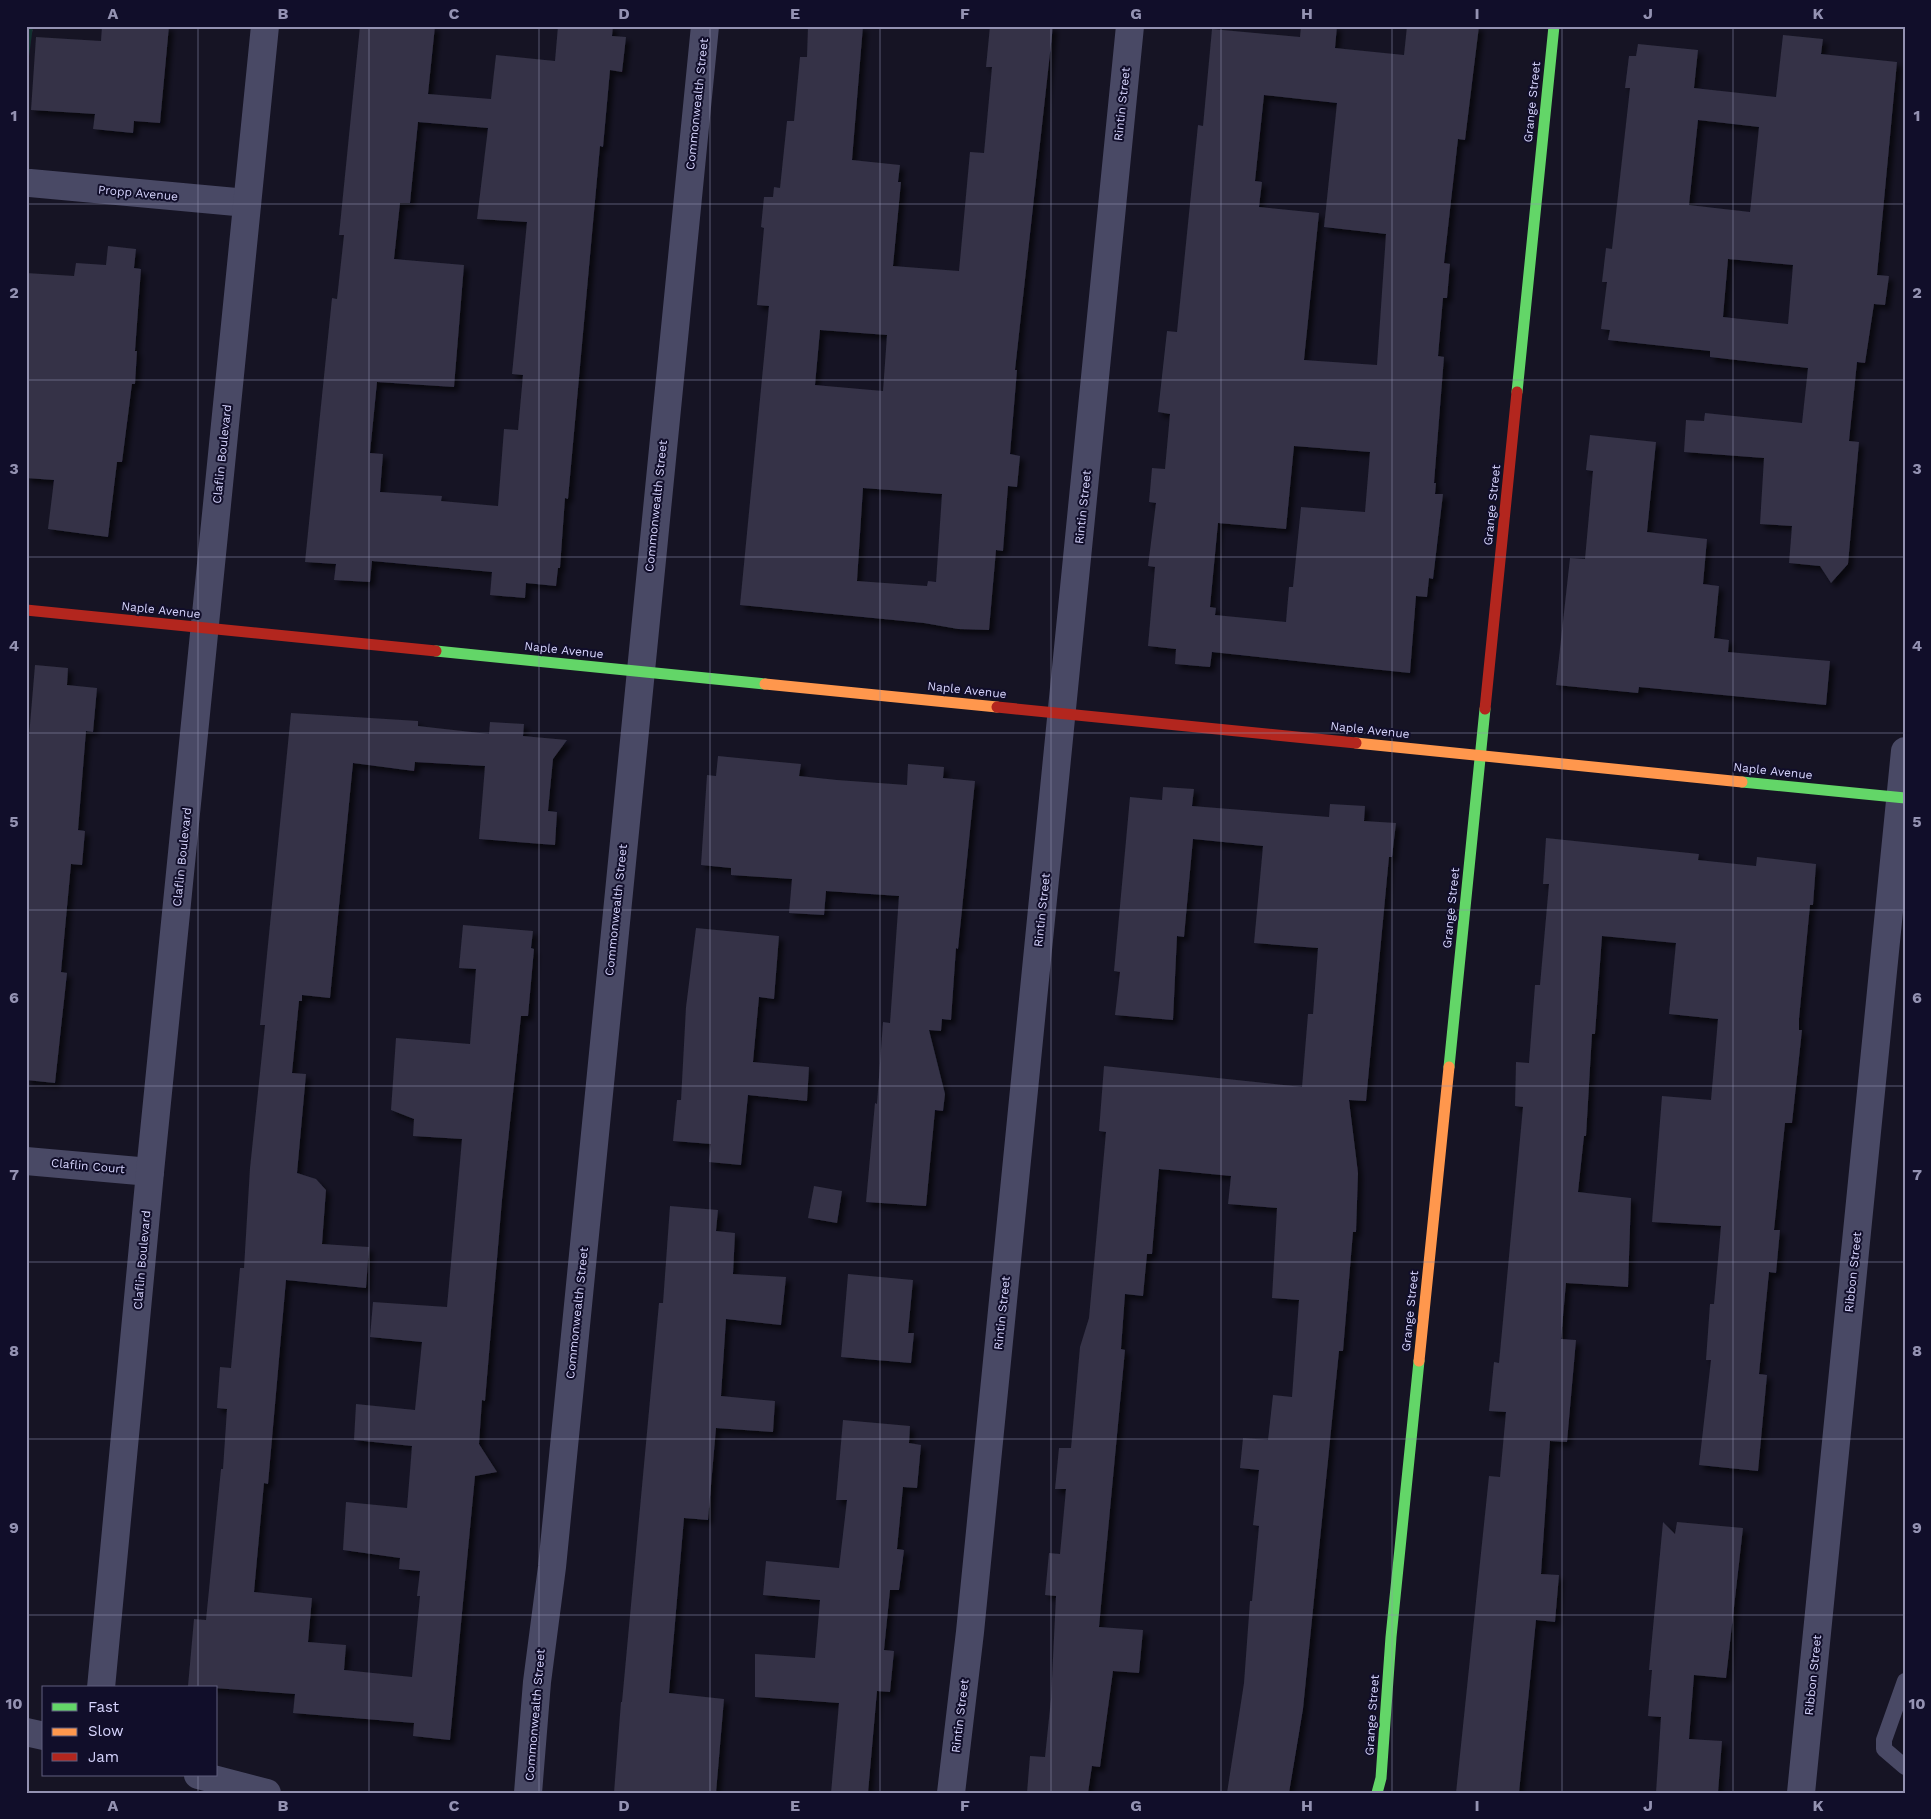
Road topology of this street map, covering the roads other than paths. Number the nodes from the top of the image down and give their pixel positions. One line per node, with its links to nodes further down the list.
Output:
1 (265, 26): 6 (street, Claflin Boulevard)
2 (705, 26): 9 (street, Commonwealth Street)
3 (1130, 26): 10 (street, Rintin Street)
4 (1554, 26): 12 (street, Grange Street)
5 (30, 183): 6 (street, Propp Avenue)
6 (247, 203): 8 (street, Claflin Boulevard)
7 (26, 610): 8 (street, Naple Avenue)
8 (205, 628): 9 (street, Naple Avenue); 15 (street, Claflin Boulevard)
9 (640, 671): 10 (street, Naple Avenue); 23 (street, Commonwealth Street)
10 (1062, 714): 12 (street, Naple Avenue); 24 (street, Rintin Street)
11 (1905, 751): 13 (street, Ribbon Street)
12 (1481, 755): 13 (street, Naple Avenue); 25 (street, Grange Street)
13 (1902, 798): 26 (street, Ribbon Street)
14 (26, 1161): 15 (street, Claflin Court)
15 (150, 1172): 17 (street, Claflin Boulevard)
16 (1905, 1681): 20 (lane)
17 (101, 1686)
18 (26, 1732): 19 (street)
19 (42, 1736)
20 (1905, 1767)
21 (202, 1776): 22 (street)
22 (267, 1793)
23 (528, 1793)
24 (950, 1793)
25 (1376, 1793)
26 (1801, 1793)

